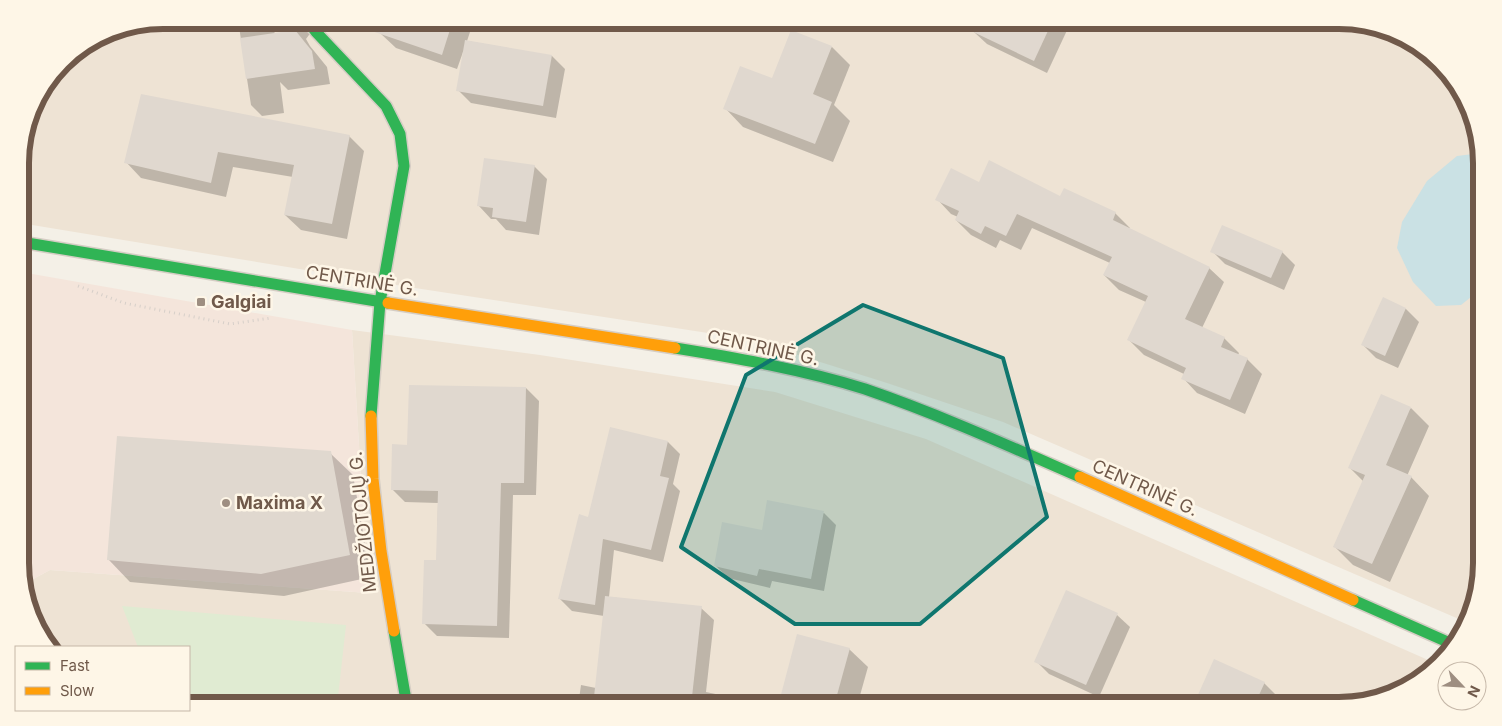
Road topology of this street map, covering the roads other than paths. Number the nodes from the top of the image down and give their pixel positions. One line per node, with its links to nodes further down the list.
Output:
1 (314, 29): 3 (main road, MEDŽIOTOJŲ G.)
2 (29, 244): 3 (main road, CENTRINĖ G.)
3 (380, 302): 4 (main road, CENTRINĖ G.); 5 (main road, MEDŽIOTOJŲ G.)
4 (1448, 642)
5 (406, 697)

